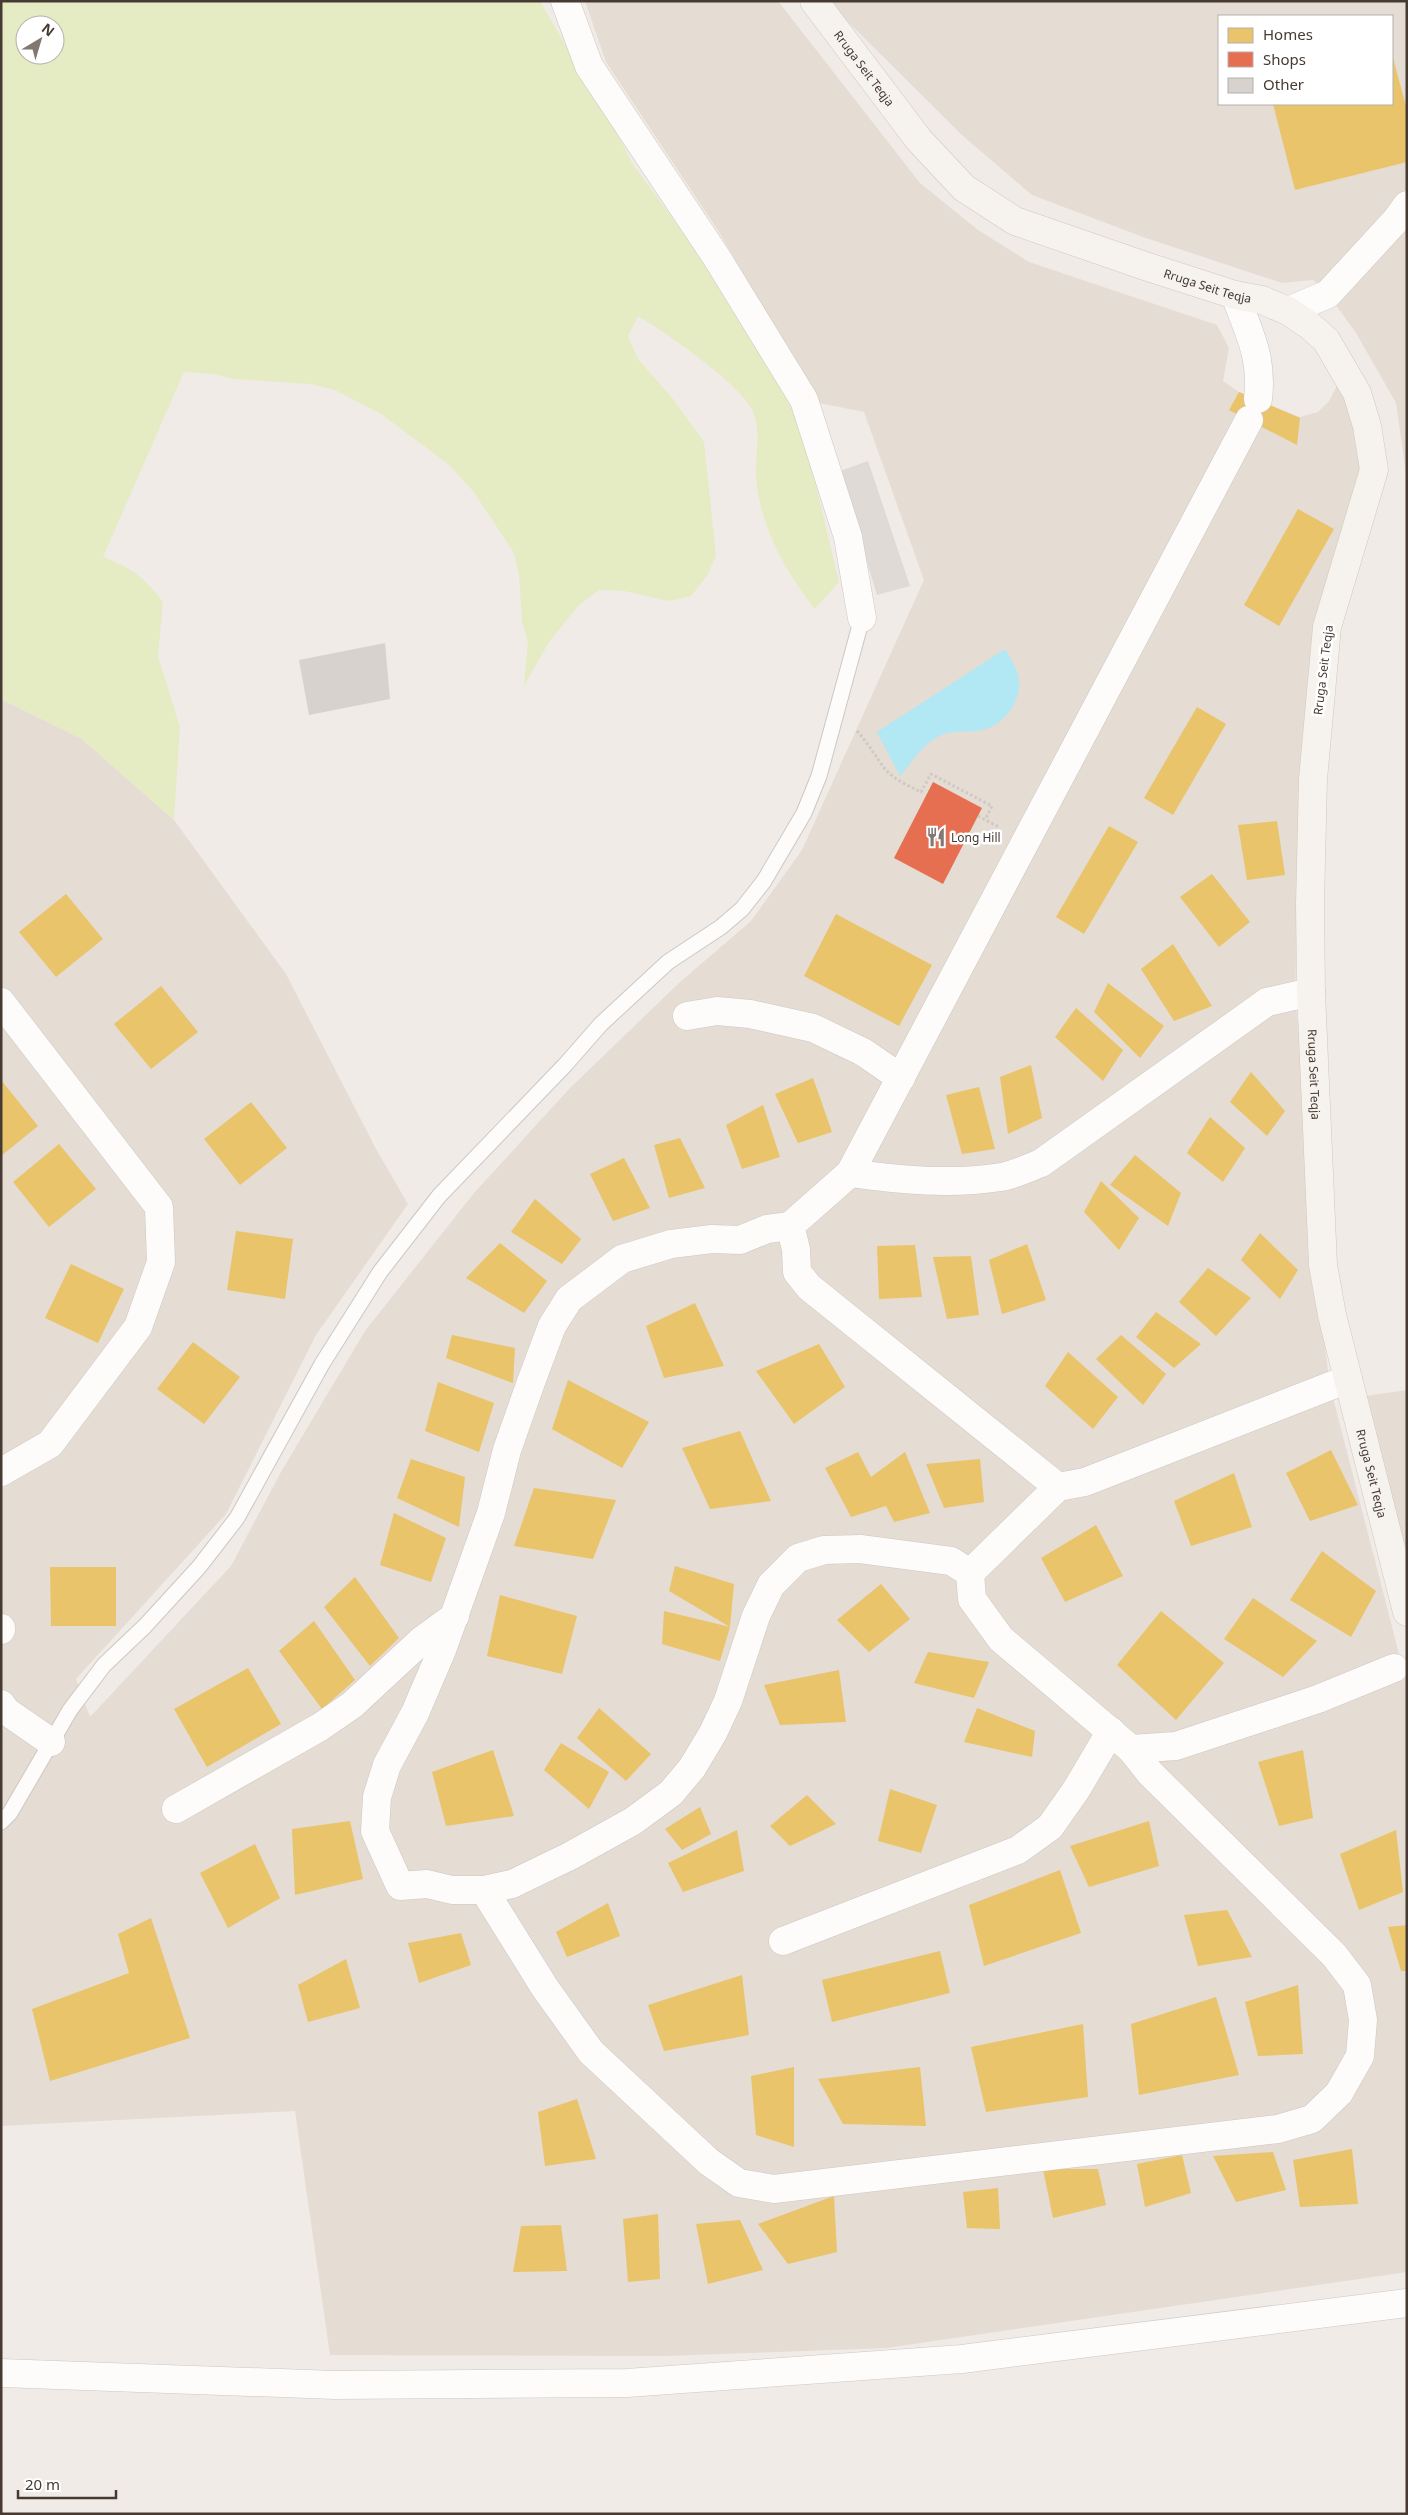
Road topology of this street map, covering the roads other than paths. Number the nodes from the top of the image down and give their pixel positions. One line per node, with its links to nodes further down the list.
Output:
1 (565, 1): 6 (street)
2 (814, 1): 4 (main road, Rruga Seit Teqja)
3 (1407, 204): 5 (street)
4 (1234, 295): 5 (main road, Rruga Seit Teqja); 10 (street)
5 (1288, 311): 7 (main road, Rruga Seit Teqja)
6 (862, 618): 22 (lane)
7 (1311, 992): 11 (street); 13 (main road, Rruga Seit Teqja)
8 (1, 1002): 14 (street)
9 (687, 1016): 10 (street)
10 (901, 1078): 11 (street)
11 (850, 1173): 12 (street)
12 (790, 1226): 15 (street); 18 (street)
13 (1348, 1379): 15 (street); 17 (main road, Rruga Seit Teqja)
14 (1, 1472)
15 (1058, 1487): 16 (street)
16 (970, 1573): 21 (street); 26 (street)
17 (1407, 1612)
18 (455, 1616): 24 (street); 26 (street)
19 (1394, 1668): 23 (street)
20 (1, 1704): 22 (street)
21 (1111, 1731): 23 (street); 27 (street)
22 (51, 1742): 25 (lane)
23 (1131, 1749): 26 (street)
24 (176, 1809)
25 (1, 1822)
26 (484, 1890)
27 (783, 1941)
28 (1407, 2303): 29 (street)
29 (1, 2373)

